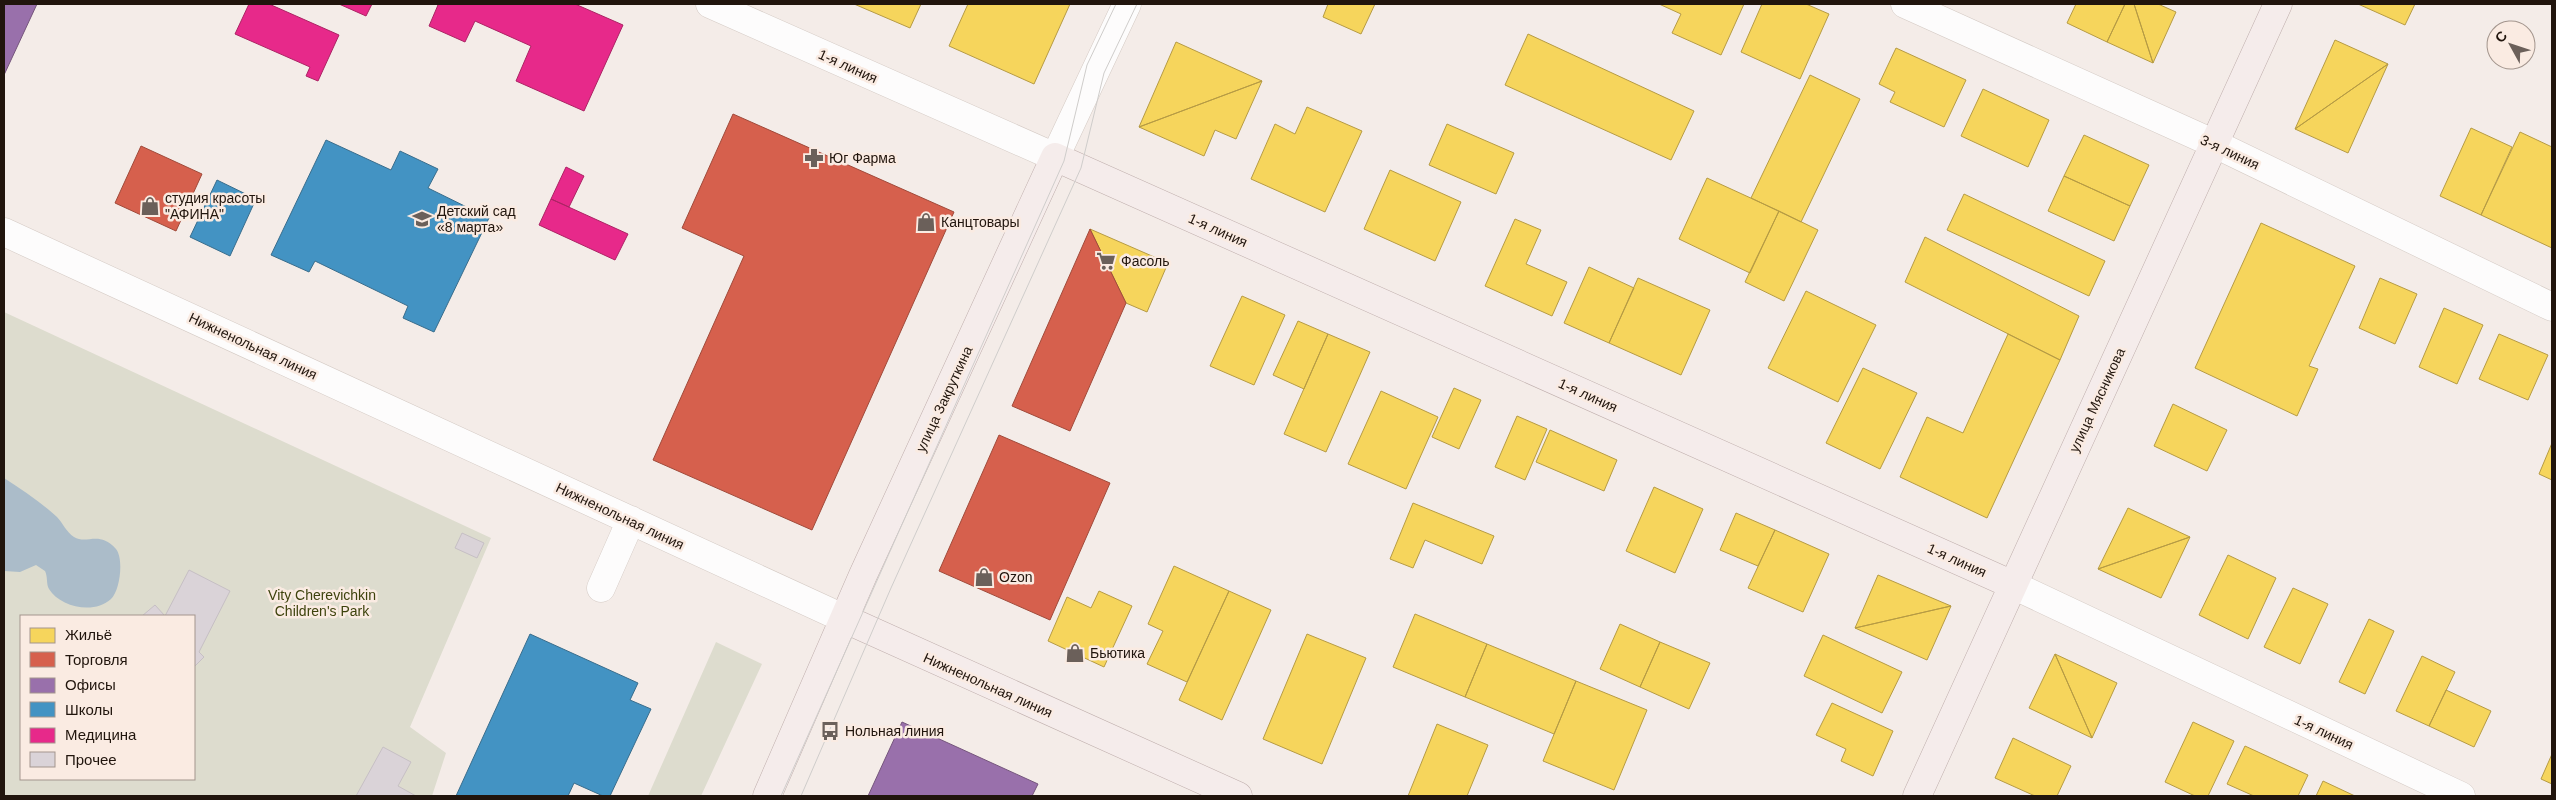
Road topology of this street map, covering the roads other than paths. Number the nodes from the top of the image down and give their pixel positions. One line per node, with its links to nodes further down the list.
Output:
1 (710, 4): 6 (street, 1-я линия)
2 (1127, 4): 6 (street, улица Закруткина)
3 (1905, 4): 5 (street, 3-я линия)
4 (2278, 4): 5 (main road, улица Мясникова)
5 (2215, 144): 8 (street, 3-я линия); 10 (main road, улица Мясникова)
6 (1055, 158): 10 (main road, 1-я линия); 12 (main road, улица Закруткина)
7 (4, 232): 9 (street, Нижненольная линия)
8 (2552, 307)
9 (631, 520): 11 (street); 12 (street, Нижненольная линия)
10 (2013, 585): 15 (main road, улица Мясникова); 16 (street, 1-я линия)
11 (601, 588)
12 (845, 619): 13 (main road, улица Закруткина); 14 (main road, Нижненольная линия)
13 (766, 796)
14 (1238, 796)
15 (1917, 796)
16 (2461, 796)

